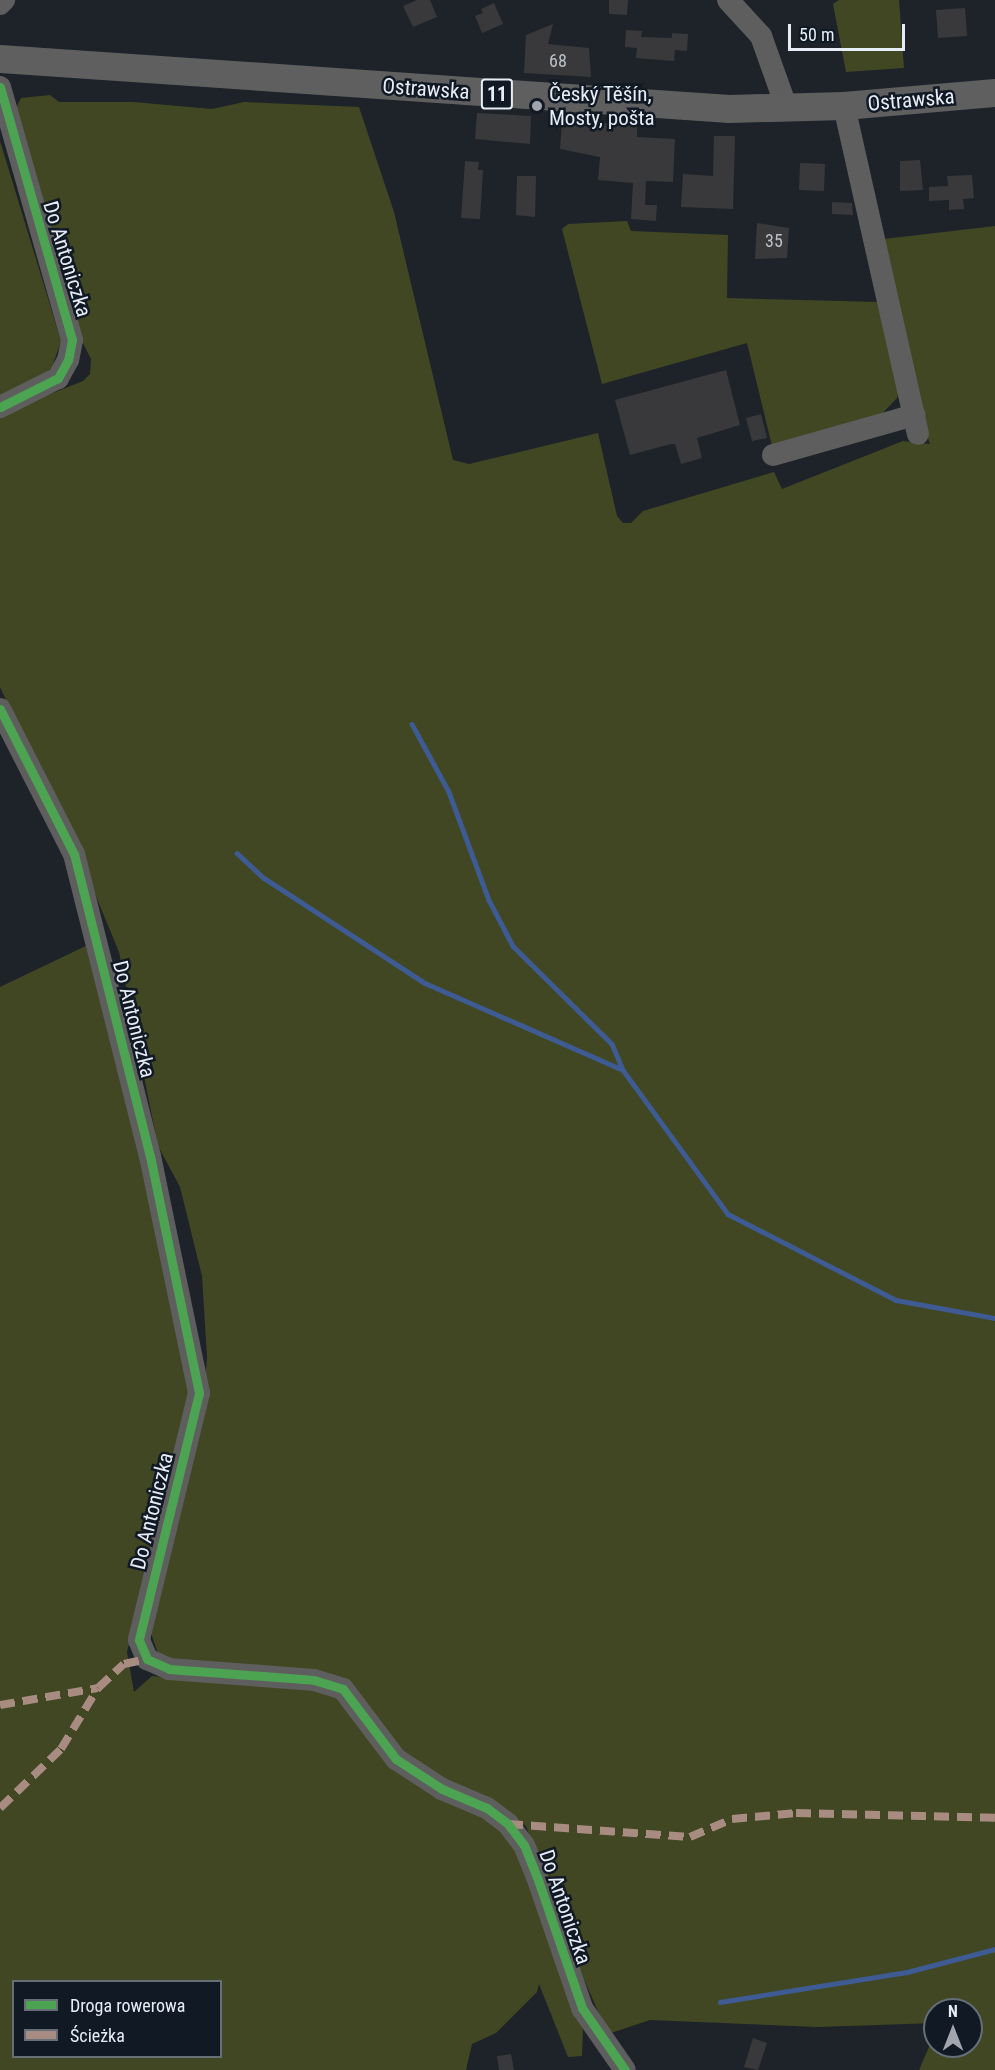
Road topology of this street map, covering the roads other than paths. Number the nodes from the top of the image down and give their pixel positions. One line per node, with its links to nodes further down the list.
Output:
1 (4, 0): 3 (street)
2 (728, 0): 8 (street)
3 (0, 4)
4 (0, 59): 8 (main road, Ostrawska / 11)
5 (0, 87): 9 (street, Do Antoniczka)
6 (995, 93): 7 (main road, Ostrawska / 11)
7 (844, 106): 8 (main road, Ostrawska / 11); 10 (street)
8 (787, 110)
9 (0, 407)
10 (773, 455)
11 (0, 709): 12 (street, Do Antoniczka)
12 (624, 2070)

